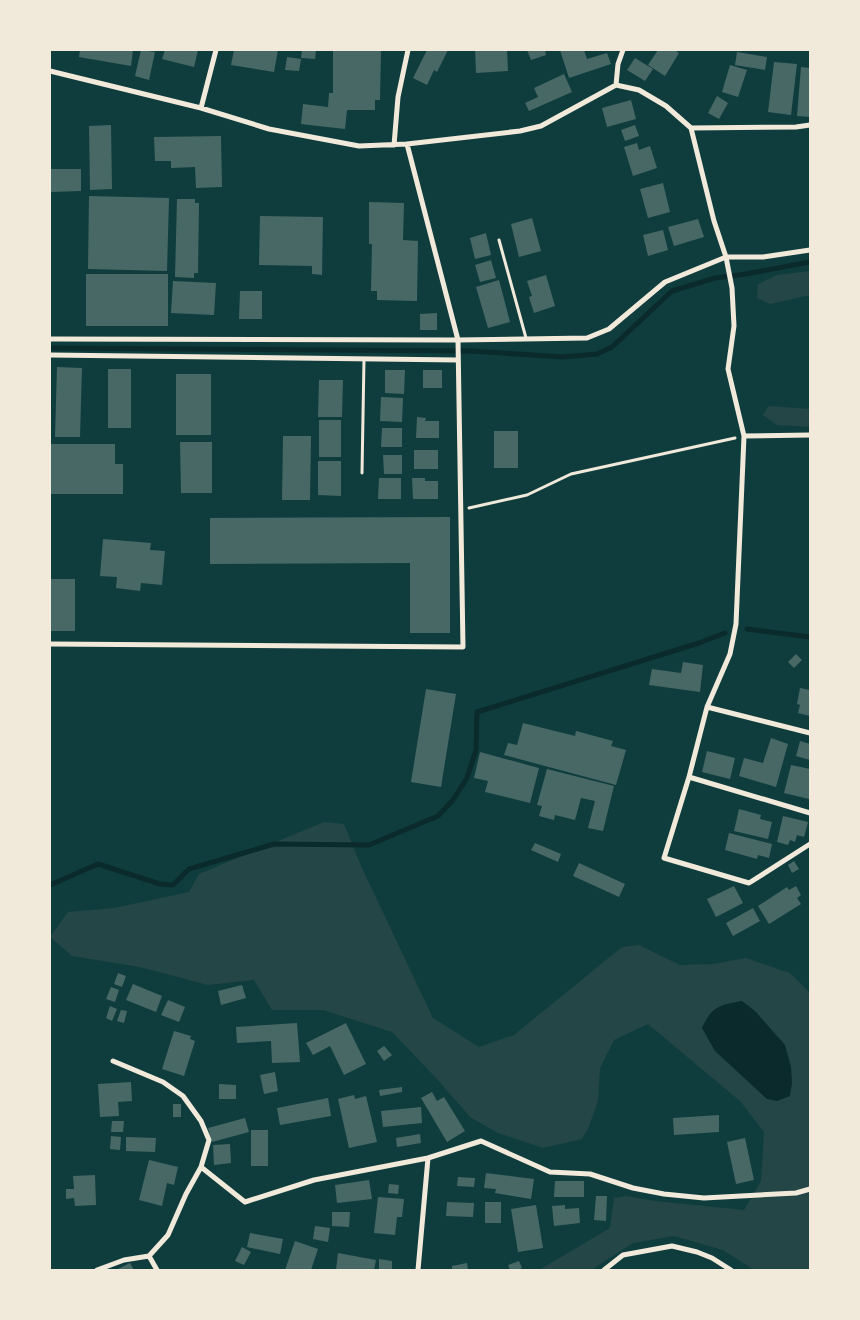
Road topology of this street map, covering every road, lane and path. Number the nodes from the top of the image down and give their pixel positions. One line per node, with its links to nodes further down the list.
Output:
1 (216, 50): 6 (street)
2 (408, 50): 10 (street)
3 (623, 50): 5 (street)
4 (50, 71): 6 (street)
5 (616, 85): 8 (street); 9 (street)
6 (201, 108): 10 (street)
7 (810, 125): 8 (street)
8 (691, 128): 13 (street)
9 (407, 144): 10 (street); 16 (street)
10 (394, 145)
11 (499, 240): 15 (lane)
12 (810, 250): 13 (street)
13 (726, 257): 15 (street); 21 (street)
14 (50, 339): 16 (street)
15 (527, 339): 16 (street)
16 (458, 344): 18 (street)
17 (50, 355): 19 (street)
18 (458, 358): 19 (street); 23 (street)
19 (364, 359): 22 (lane)
20 (810, 435): 21 (street)
21 (744, 436): 23 (path); 25 (street)
22 (362, 473)
23 (461, 510): 24 (street)
24 (50, 644)
25 (708, 707): 26 (street); 27 (street)
26 (810, 733)
27 (689, 777): 28 (street); 29 (street)
28 (810, 813)
29 (810, 844)
30 (113, 1061): 32 (street)
31 (428, 1158): 32 (street); 33 (street); 37 (street)
32 (201, 1167): 34 (street)
33 (810, 1189)
34 (149, 1256): 35 (street); 36 (street)
35 (97, 1270)
36 (157, 1270)
37 (418, 1270)
38 (604, 1270): 39 (street)
39 (731, 1270)

